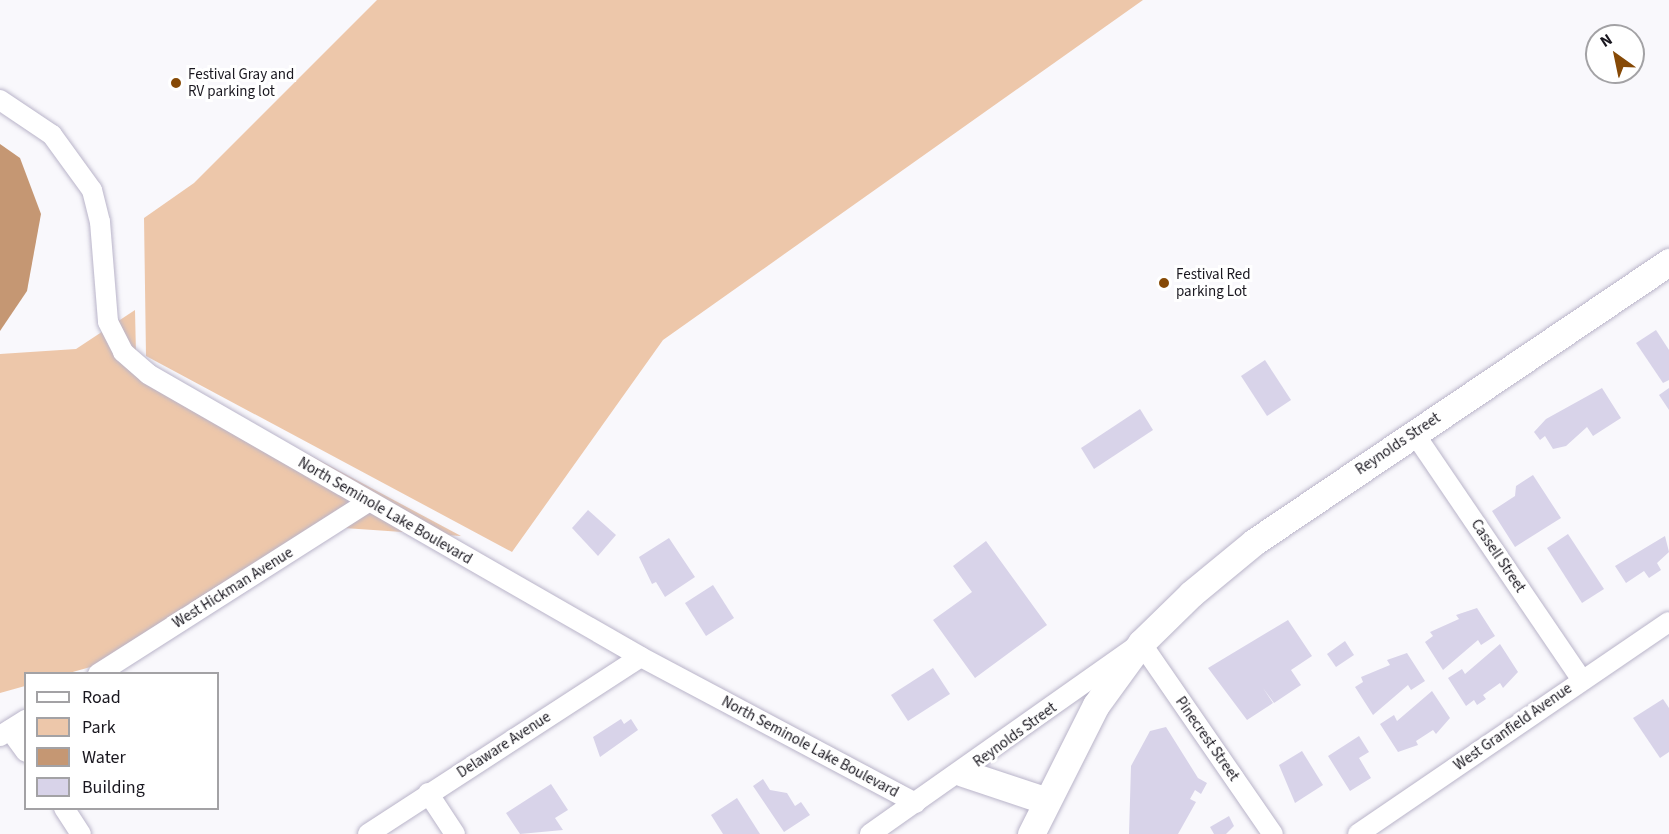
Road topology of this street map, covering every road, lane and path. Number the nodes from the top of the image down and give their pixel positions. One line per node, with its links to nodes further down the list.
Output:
1 (0, 100): 4 (street, North Seminole Lake Boulevard)
2 (1669, 262): 3 (main road, Reynolds Street)
3 (1414, 433): 6 (main road, Reynolds Street); 9 (street, Cassell Street)
4 (368, 502): 7 (street, North Seminole Lake Boulevard); 8 (street, West Hickman Avenue)
5 (1669, 622): 9 (street, West Granfield Avenue)
6 (1141, 643): 12 (street, Reynolds Street); 14 (main road, Reynolds Street); 22 (street, Pinecrest Street)
7 (641, 657): 13 (street, Delaware Avenue); 15 (street, North Seminole Lake Boulevard)
8 (101, 672)
9 (1582, 680): 23 (street, West Granfield Avenue)
10 (12, 728): 11 (street)
11 (24, 749)
12 (963, 773): 14 (main road); 15 (street, Reynolds Street)
13 (428, 793): 18 (street, Delaware Avenue); 19 (street)
14 (1044, 800): 21 (main road, Reynolds Street)
15 (916, 803): 20 (street, Reynolds Street)
16 (65, 810): 17 (street)
17 (81, 834)
18 (368, 834)
19 (455, 834)
20 (870, 834)
21 (1032, 834)
22 (1273, 834)
23 (1358, 834)

